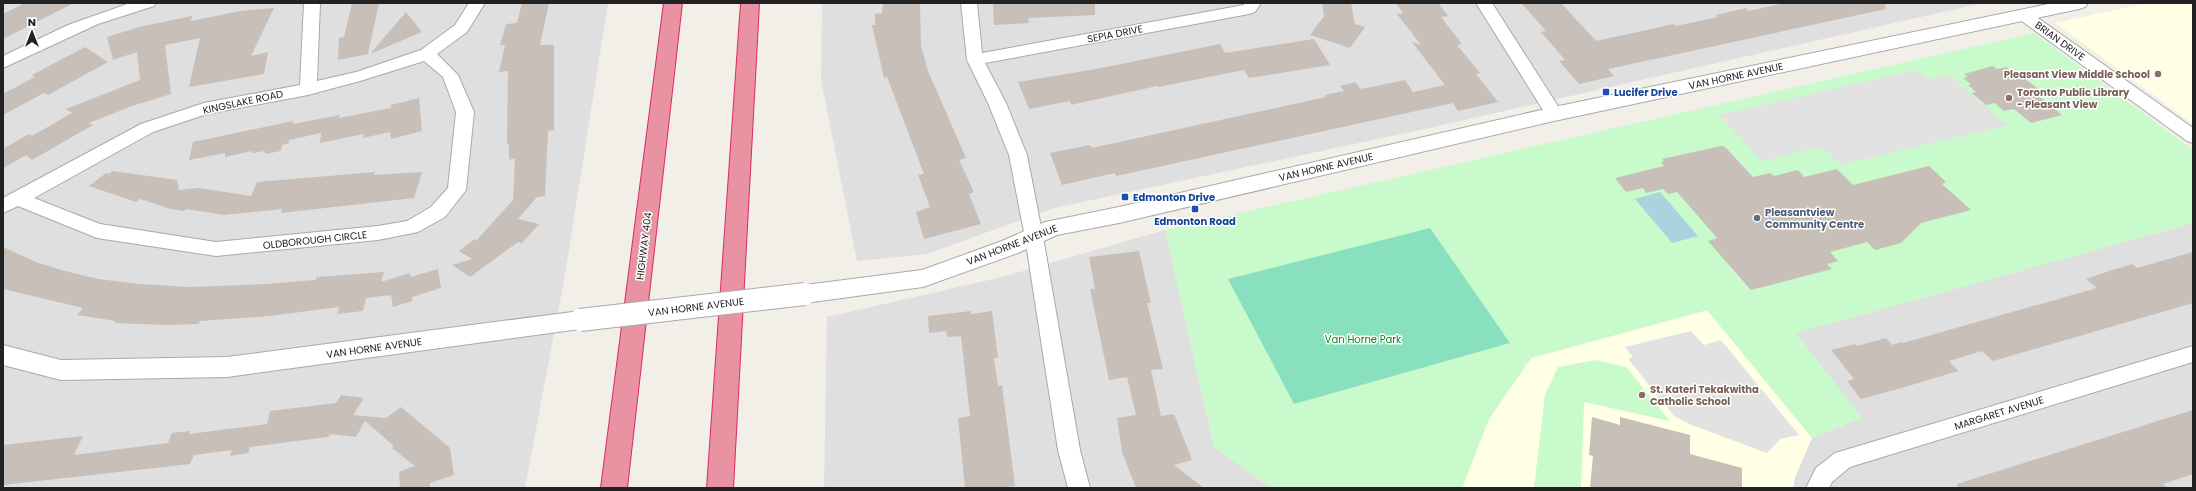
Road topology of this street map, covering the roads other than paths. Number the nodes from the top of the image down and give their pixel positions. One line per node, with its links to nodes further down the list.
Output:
1 (148, 3): 13 (street)
2 (312, 3): 14 (street)
3 (477, 3): 11 (street, KINGSLAKE ROAD)
4 (673, 3): 21 (highway, HIGHWAY 404)
5 (750, 3): 22 (highway)
6 (969, 3): 12 (street)
7 (1253, 3): 12 (street, SEPIA DRIVE)
8 (1484, 3): 15 (street)
9 (2079, 3): 10 (street, VAN HORNE AVENUE)
10 (2024, 16): 15 (street, VAN HORNE AVENUE); 16 (street, BRIAN DRIVE)
11 (427, 54): 14 (street, KINGSLAKE ROAD); 17 (street, OLDBOROUGH CIRCLE)
12 (975, 60): 18 (street)
13 (3, 62)
14 (308, 89): 17 (street, KINGSLAKE ROAD)
15 (1554, 114): 18 (street, VAN HORNE AVENUE)
16 (2193, 137)
17 (10, 202)
18 (1034, 237): 20 (street, VAN HORNE AVENUE, bridge); 23 (street)
19 (2193, 354): 24 (street, MARGARET AVENUE)
20 (3, 355)
21 (614, 488)
22 (720, 488)
23 (1079, 488)
24 (1817, 488)

